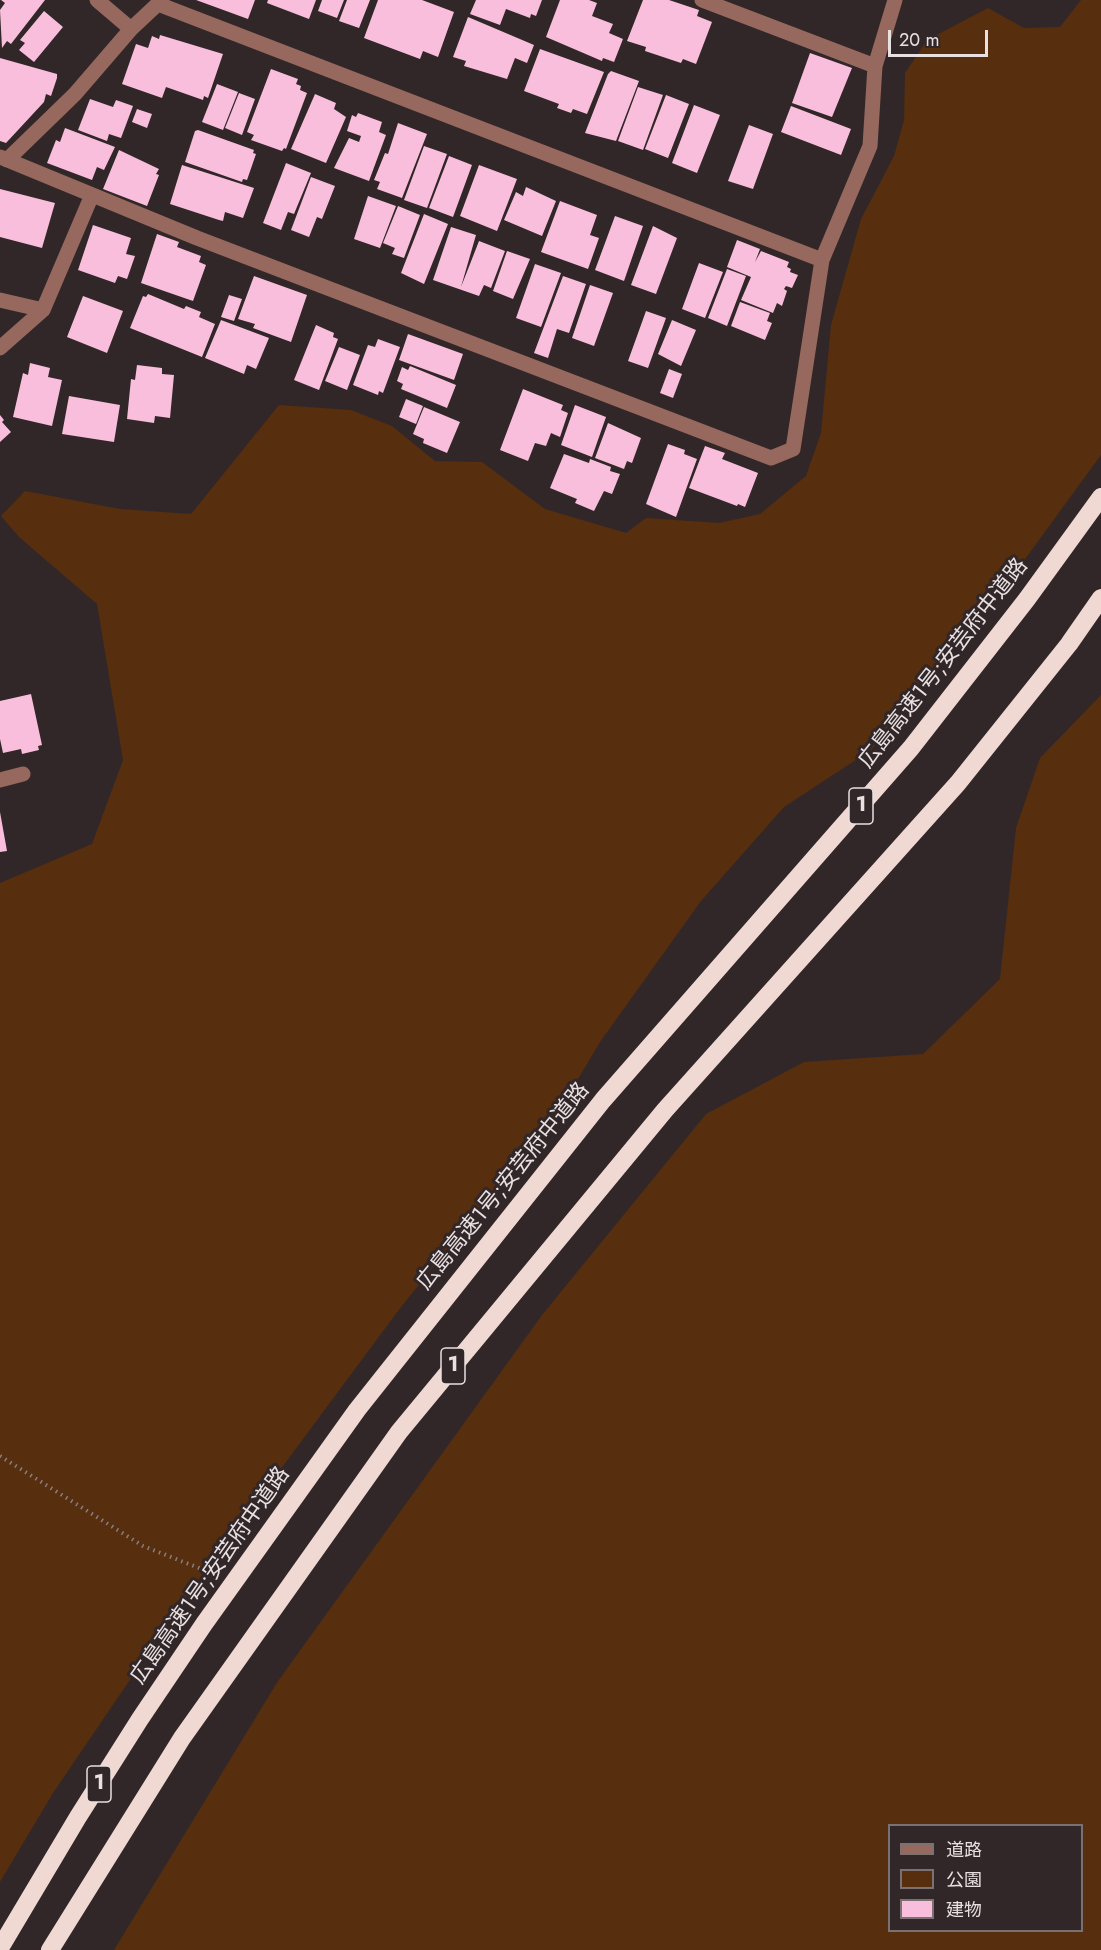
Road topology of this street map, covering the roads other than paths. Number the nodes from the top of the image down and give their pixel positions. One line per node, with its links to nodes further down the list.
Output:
1 (97, 0): 5 (street)
2 (702, 0): 6 (street)
3 (895, 0): 6 (street)
4 (160, 2): 5 (street); 9 (street)
5 (131, 29): 7 (street)
6 (875, 66): 9 (street)
7 (4, 158): 8 (street)
8 (92, 195): 9 (street); 11 (street)
9 (822, 260)
10 (0, 300): 11 (street)
11 (44, 310): 12 (street)
12 (0, 348)
13 (1101, 497): 17 (highway, 広島高速1号;安芸府中道路 / 1)
14 (1101, 598): 18 (highway, 1)
15 (23, 774): 16 (street)
16 (0, 780)
17 (0, 1948)
18 (50, 1950)

